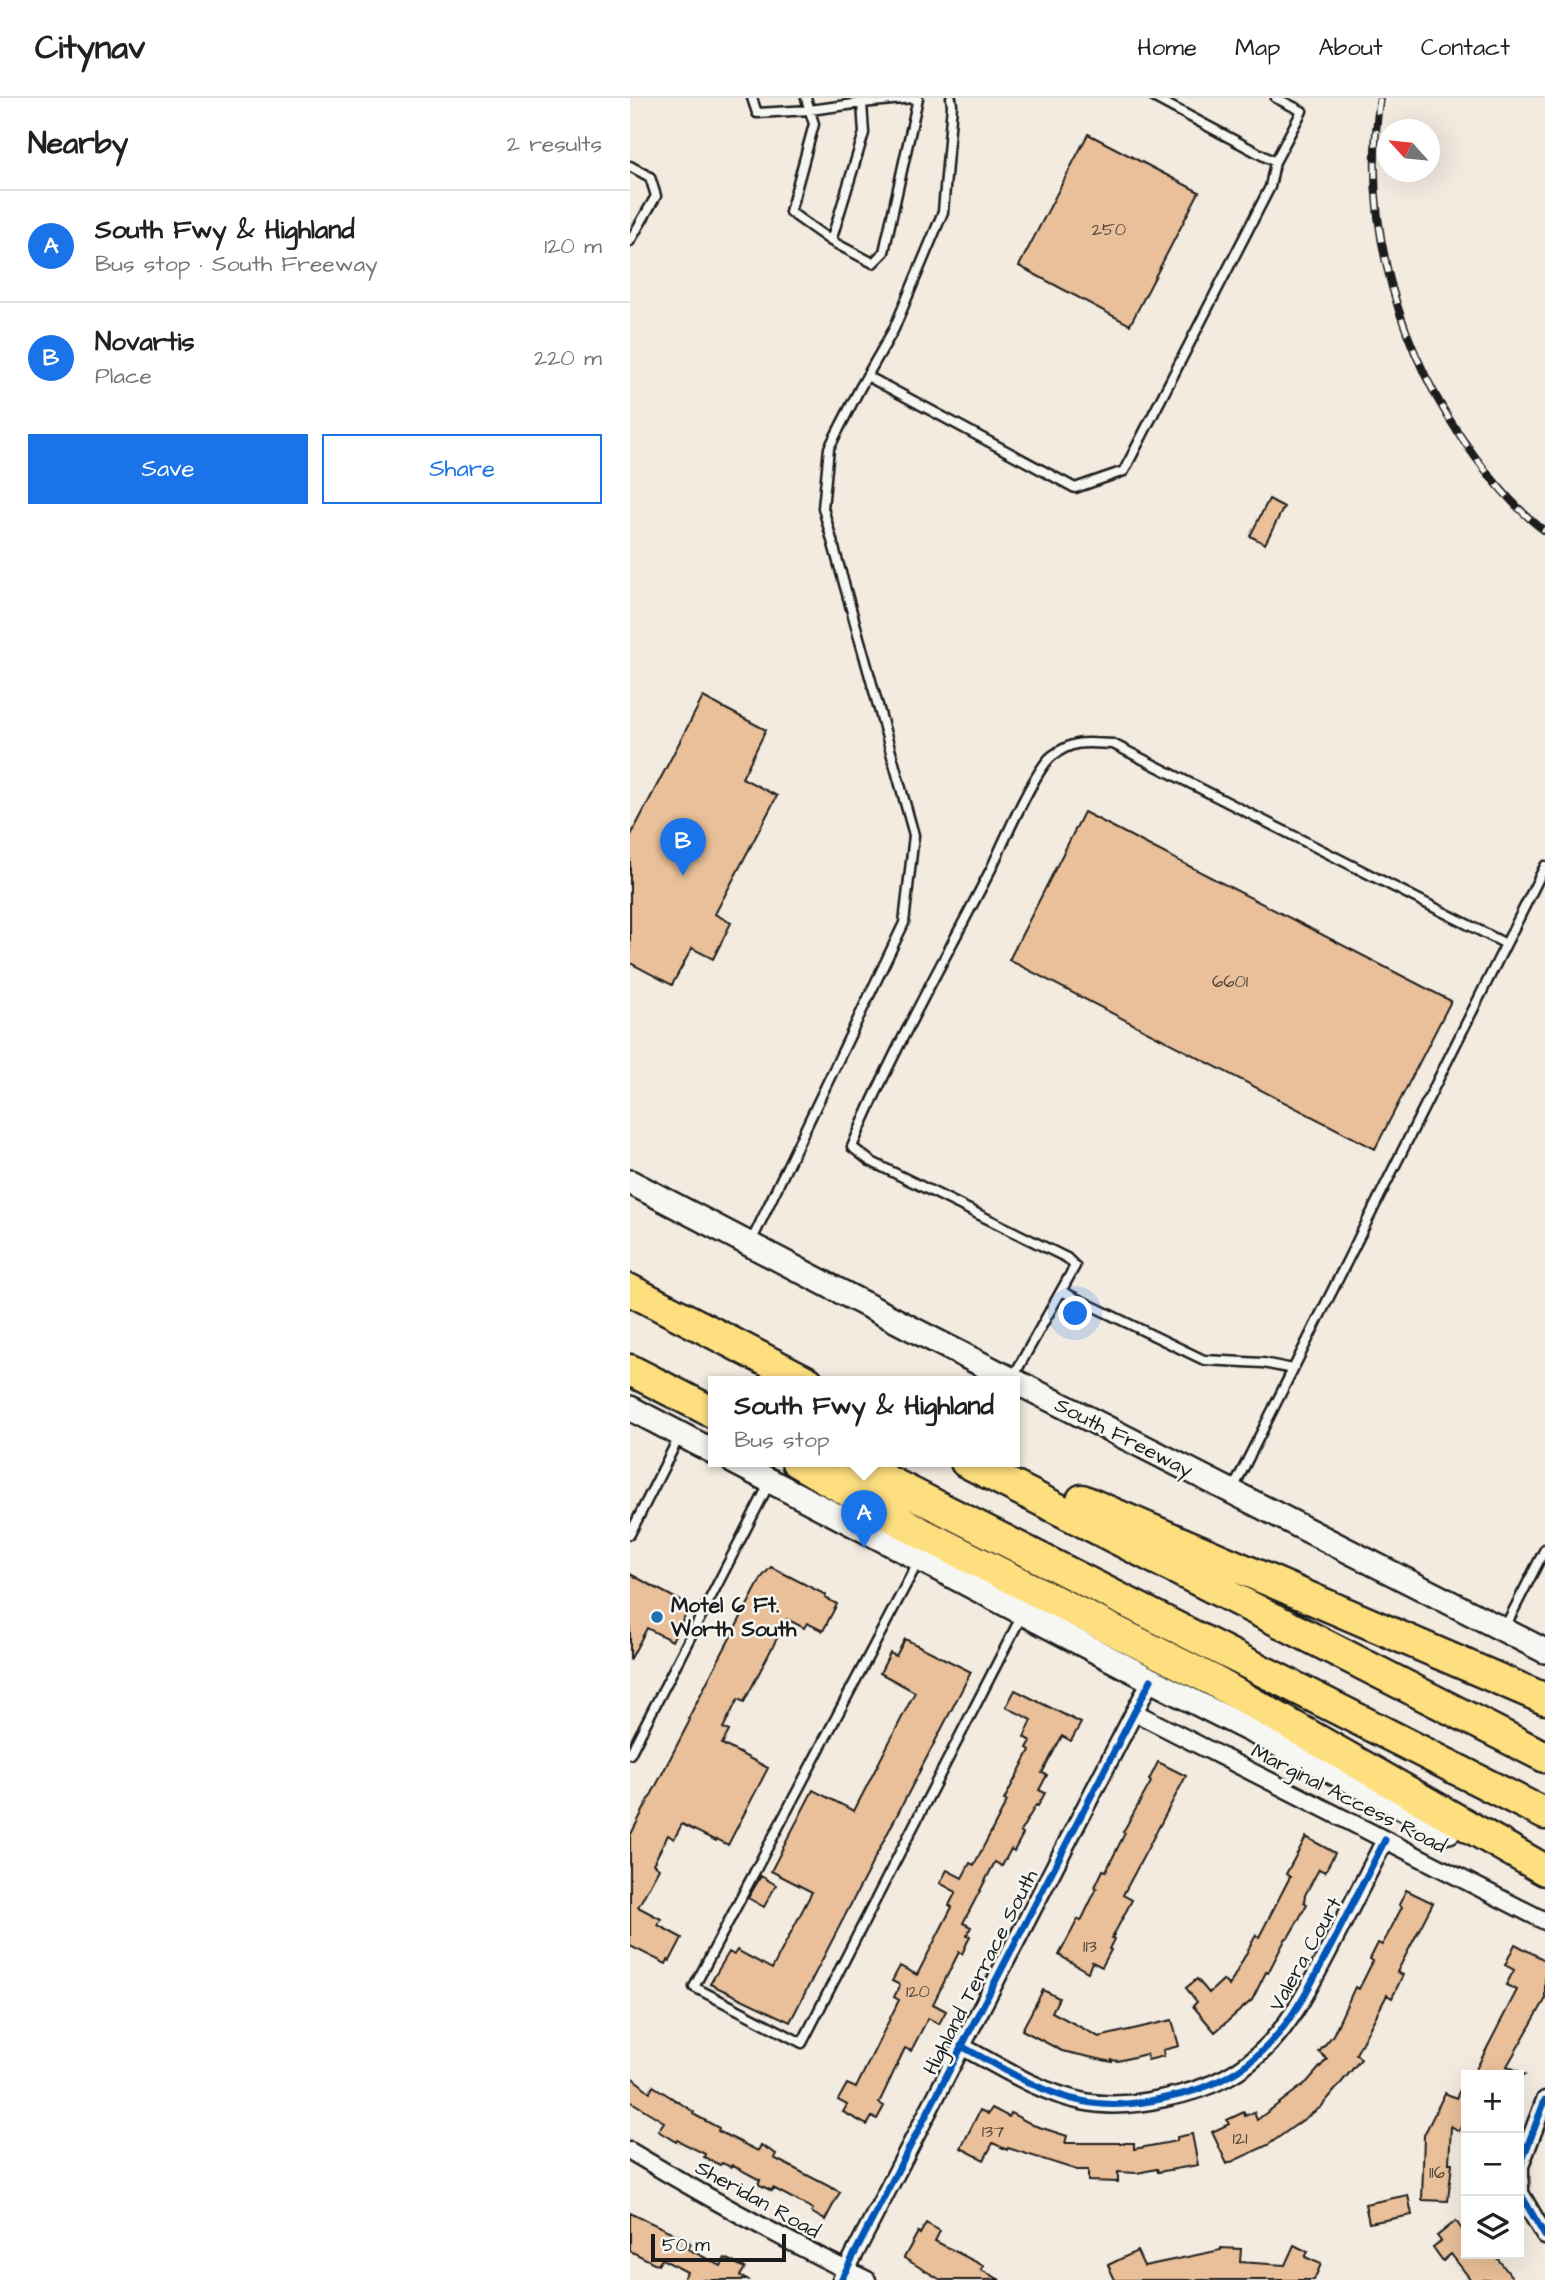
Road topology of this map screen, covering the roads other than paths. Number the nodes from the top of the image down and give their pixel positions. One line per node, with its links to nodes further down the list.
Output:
1 (752, 98): 9 (lane)
2 (806, 98): 9 (lane)
3 (913, 98): 8 (lane)
4 (918, 98): 13 (lane)
5 (951, 98): 14 (lane)
6 (1155, 98): 10 (lane)
7 (1276, 98): 10 (lane)
8 (861, 100): 9 (lane); 13 (lane)
9 (810, 110): 13 (lane)
10 (1275, 162): 14 (lane)
11 (630, 166): 12 (lane)
12 (630, 240)
13 (831, 241)
14 (867, 376): 18 (lane)
15 (1545, 866): 16 (lane)
16 (1506, 944): 20 (lane); 22 (lane)
17 (630, 1182): 18 (main road, South Freeway)
18 (750, 1244): 25 (main road, South Freeway)
19 (630, 1290): 24 (highway)
20 (1062, 1291): 22 (lane); 26 (lane)
21 (630, 1350): 28 (highway)
22 (1293, 1369): 39 (lane)
23 (630, 1370): 30 (highway)
24 (797, 1376)
25 (1004, 1376)
26 (1014, 1376)
27 (1020, 1384): 39 (main road, South Freeway)
28 (708, 1390)
29 (630, 1408): 31 (main road)
30 (708, 1410)
31 (680, 1434): 32 (main road); 40 (lane)
32 (708, 1449)
33 (743, 1467): 38 (main road)
34 (806, 1467): 53 (highway)
35 (860, 1467): 51 (highway)
36 (976, 1467): 50 (highway)
37 (1008, 1467): 47 (highway)
38 (770, 1481): 42 (main road); 49 (lane)
39 (1232, 1491): 44 (main road, South Freeway)
40 (630, 1534)
41 (1545, 1549): 44 (lane)
42 (919, 1559): 43 (main road); 43 (lane)
43 (1023, 1613): 46 (main road)
44 (1504, 1630): 45 (main road, South Freeway)
45 (1545, 1651)
46 (1151, 1680): 48 (street, Highland Terrace South); 54 (main road)
47 (1545, 1699)
48 (1134, 1712): 52 (street, Marginal Access Road); 56 (street, Highland Terrace South)
49 (630, 1754)
50 (1545, 1757)
51 (1545, 1814)
52 (1385, 1840): 55 (street, Marginal Access Road); 56 (street, Valera Court)
53 (1545, 1870)
54 (1545, 1879)
55 (1545, 1921)
56 (961, 2046): 60 (street, Highland Terrace South)
57 (1545, 2100): 59 (street)
58 (630, 2151): 60 (street, Sheridan Road)
59 (1545, 2236)
60 (843, 2275): 61 (street, Sheridan Road)
61 (867, 2280)

